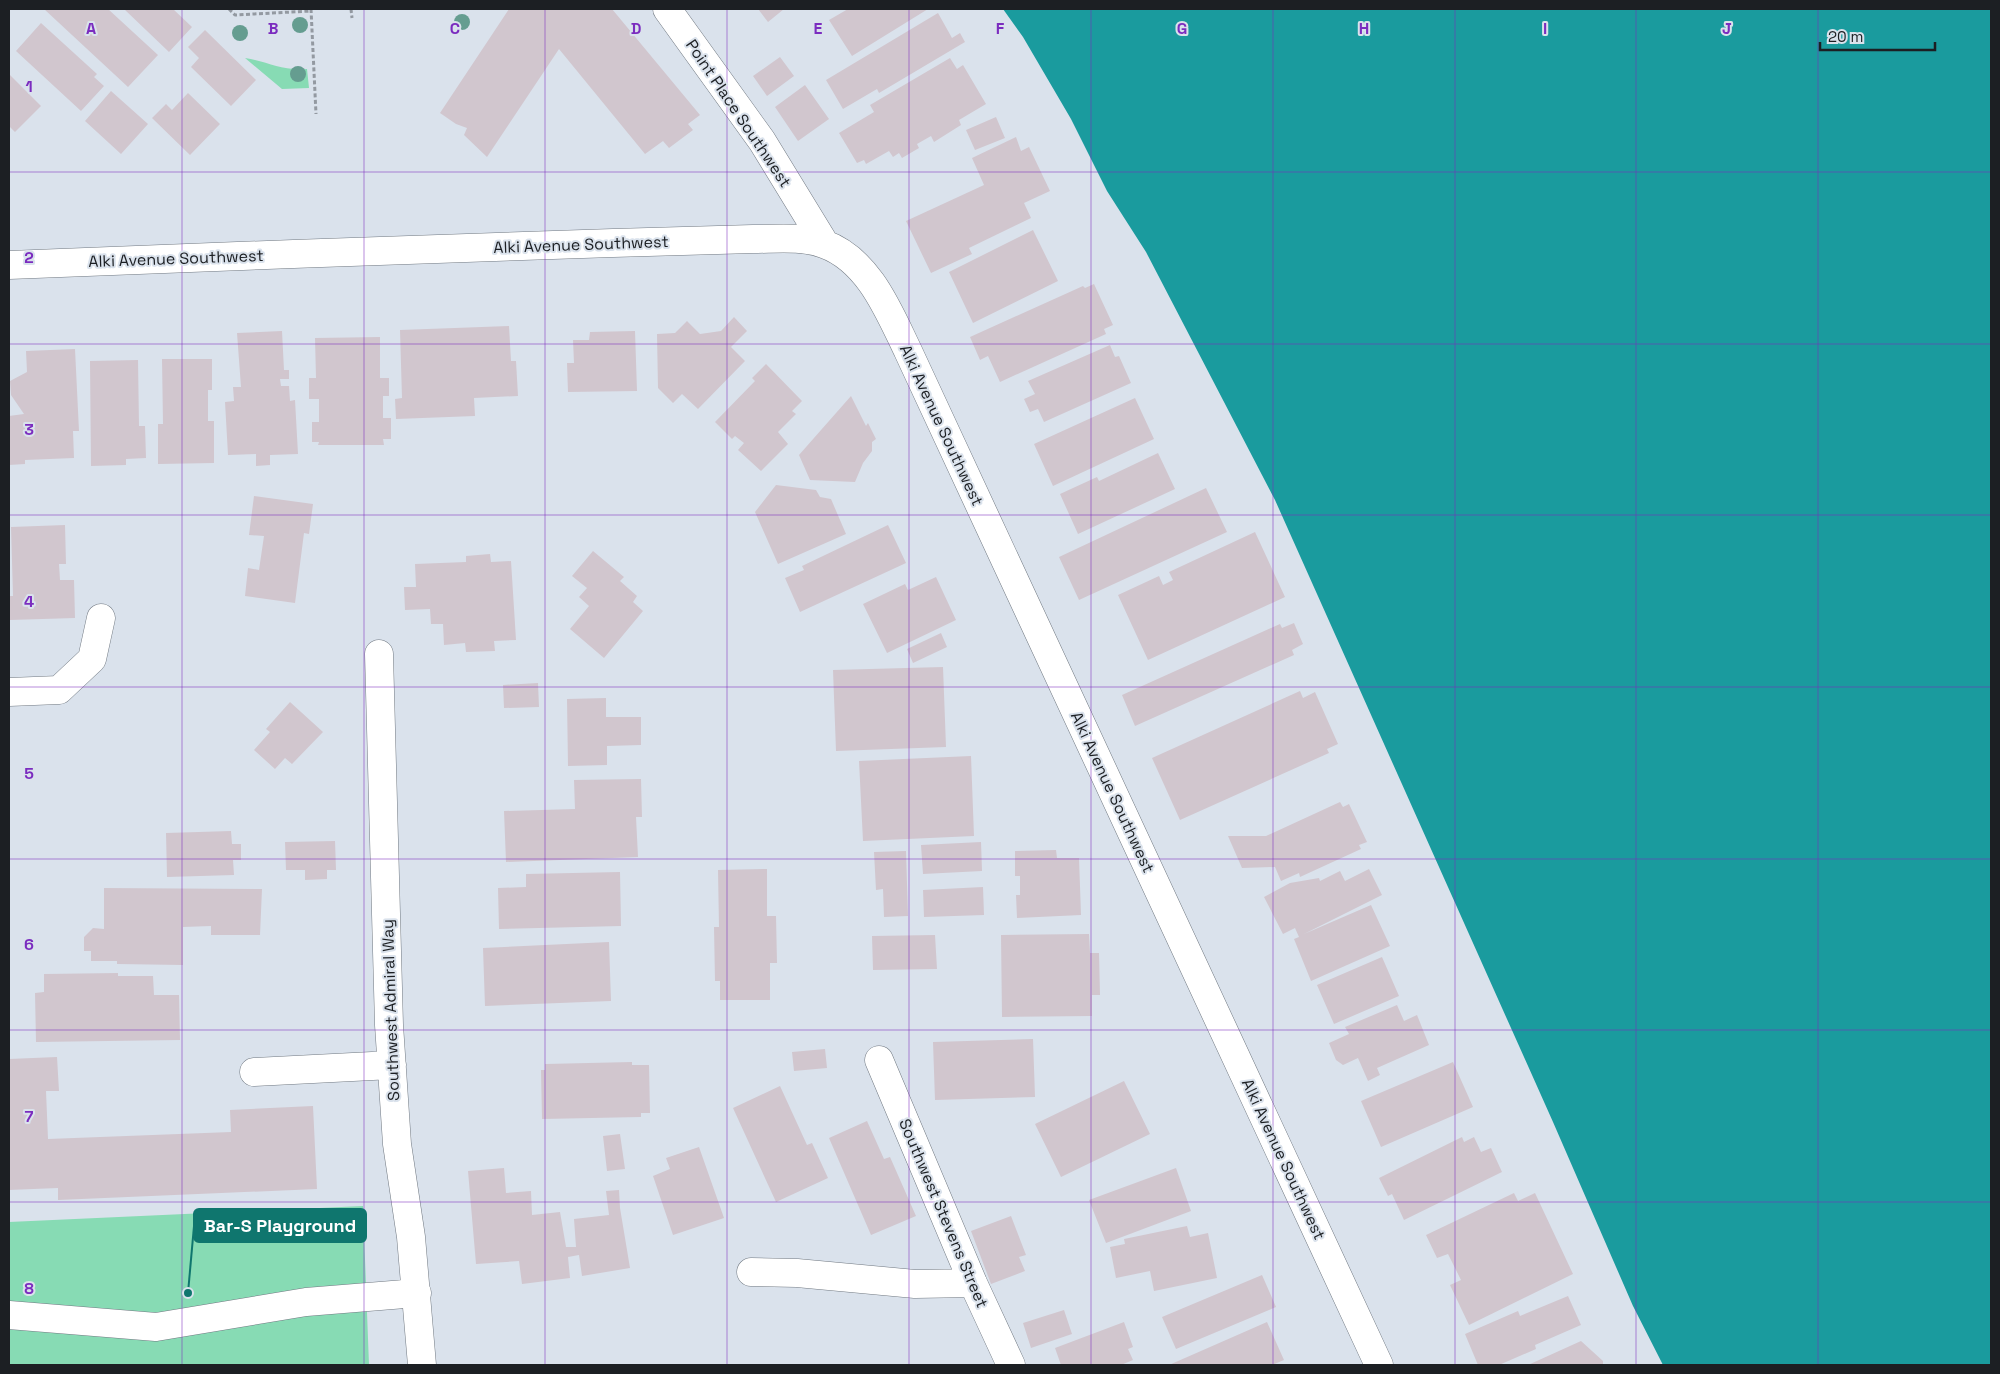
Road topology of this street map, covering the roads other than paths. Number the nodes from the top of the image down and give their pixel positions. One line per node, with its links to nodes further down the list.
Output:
1 (667, 9): 2 (street, Point Place Southwest)
2 (824, 244): 3 (street, Alki Avenue Southwest); 16 (street, Alki Avenue Southwest)
3 (9, 265)
4 (101, 618): 6 (street)
5 (379, 654): 8 (street, Southwest Admiral Way)
6 (9, 692)
7 (880, 1060): 11 (street, Southwest Stevens Street)
8 (392, 1065): 9 (street); 12 (street, Southwest Admiral Way)
9 (254, 1072)
10 (751, 1272): 11 (street)
11 (973, 1283): 15 (street, Southwest Stevens Street)
12 (417, 1293): 13 (street); 14 (street, Southwest Admiral Way)
13 (9, 1315)
14 (422, 1365)
15 (1011, 1365)
16 (1379, 1365)

